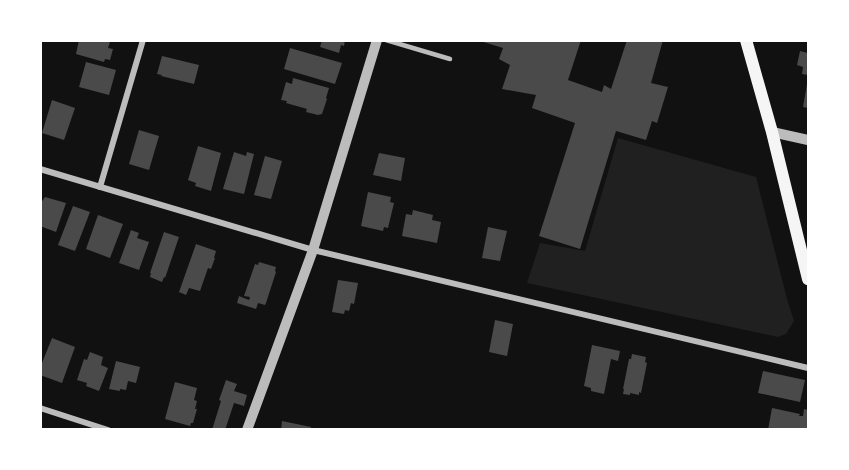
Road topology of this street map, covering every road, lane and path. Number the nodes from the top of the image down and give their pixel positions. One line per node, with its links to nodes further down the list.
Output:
1 (143, 40): 9 (street)
2 (377, 40): 10 (street)
3 (386, 40): 5 (lane)
4 (746, 40): 6 (main road)
5 (450, 59)
6 (772, 132): 7 (street); 11 (main road)
7 (808, 140)
8 (40, 169): 9 (street)
9 (100, 187): 10 (street)
10 (313, 250): 12 (street); 15 (street)
11 (808, 279)
12 (808, 368)
13 (40, 408): 14 (street)
14 (108, 429)
15 (247, 429)

